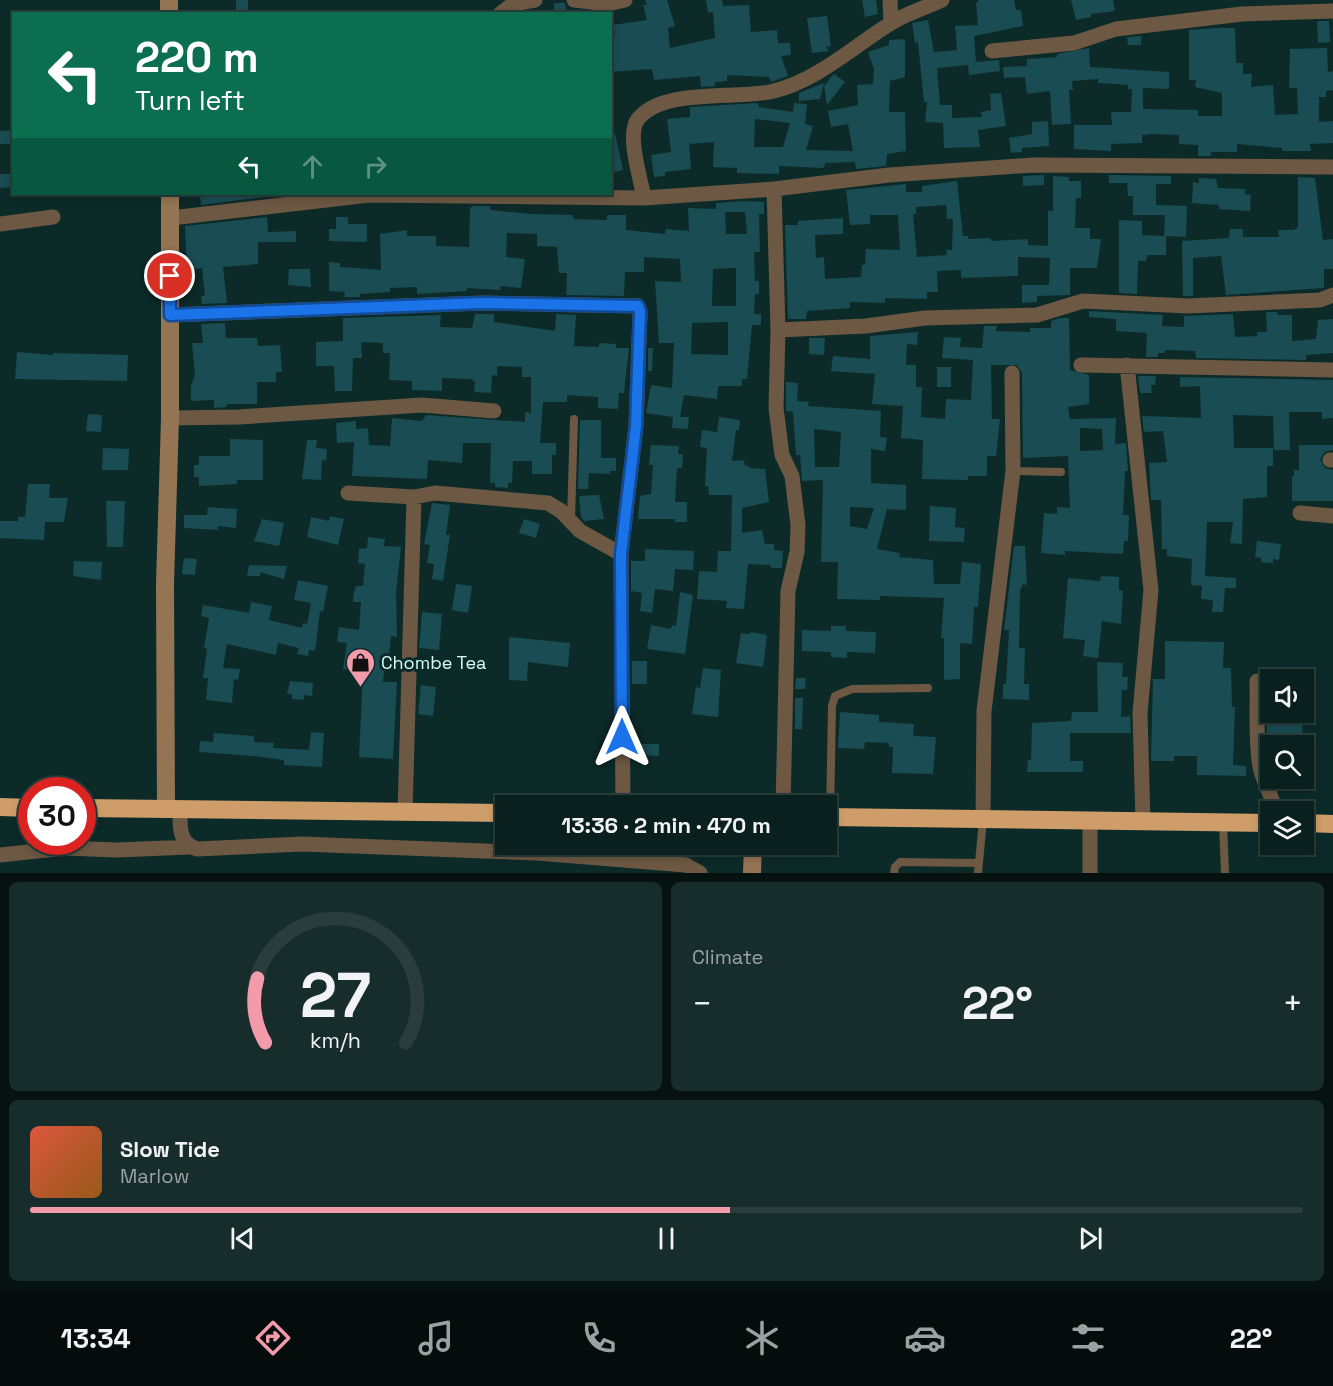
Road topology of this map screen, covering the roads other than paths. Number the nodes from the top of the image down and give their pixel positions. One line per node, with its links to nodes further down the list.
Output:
1 (535, 0): 7 (street)
2 (574, 0): 3 (street)
3 (625, 0)
4 (890, 0): 8 (street)
5 (942, 0): 8 (street)
6 (1333, 11): 9 (street)
7 (503, 12)
8 (891, 23): 13 (street)
9 (992, 51)
10 (1333, 167): 11 (street)
11 (774, 189): 13 (street); 19 (street)
12 (170, 195): 15 (street)
13 (644, 198): 15 (street)
14 (53, 217): 16 (street)
15 (171, 218): 18 (street)
16 (0, 224)
17 (1333, 295): 19 (street)
18 (170, 315): 25 (street); 34 (street)
19 (778, 330): 38 (street)
20 (1081, 364): 21 (street)
21 (1127, 365): 22 (street); 50 (street)
22 (1333, 370)
23 (1012, 373): 27 (street)
24 (494, 411): 25 (street)
25 (170, 418): 44 (street)
26 (574, 419): 33 (lane)
27 (1013, 471): 28 (lane); 48 (street)
28 (1062, 472)
29 (348, 493): 30 (street)
30 (414, 497): 33 (street); 45 (street)
31 (1300, 513): 32 (street)
32 (1333, 516)
33 (571, 524): 34 (street)
34 (621, 554): 37 (street)
35 (1257, 681): 40 (street)
36 (928, 688): 39 (lane)
37 (623, 795)
38 (783, 795)
39 (829, 795)
40 (1274, 801)
41 (18, 808): 43 (highway)
42 (96, 808): 44 (highway)
43 (0, 809)
44 (173, 809): 45 (highway); 55 (street)
45 (405, 812): 46 (highway)
46 (495, 813)
47 (837, 817): 48 (highway)
48 (983, 820): 49 (highway); 58 (lane)
49 (1090, 821): 50 (highway); 63 (street)
50 (1143, 822): 51 (highway)
51 (1223, 823): 52 (highway); 64 (lane)
52 (1260, 823)
53 (1314, 824): 54 (highway)
54 (1333, 824)
55 (190, 847): 56 (street); 59 (street)
56 (0, 855)
57 (753, 855): 60 (street)
58 (978, 863): 61 (lane); 62 (lane)
59 (700, 873)
60 (752, 873)
61 (894, 873)
62 (978, 873)
63 (1090, 873)
64 (1225, 873)

